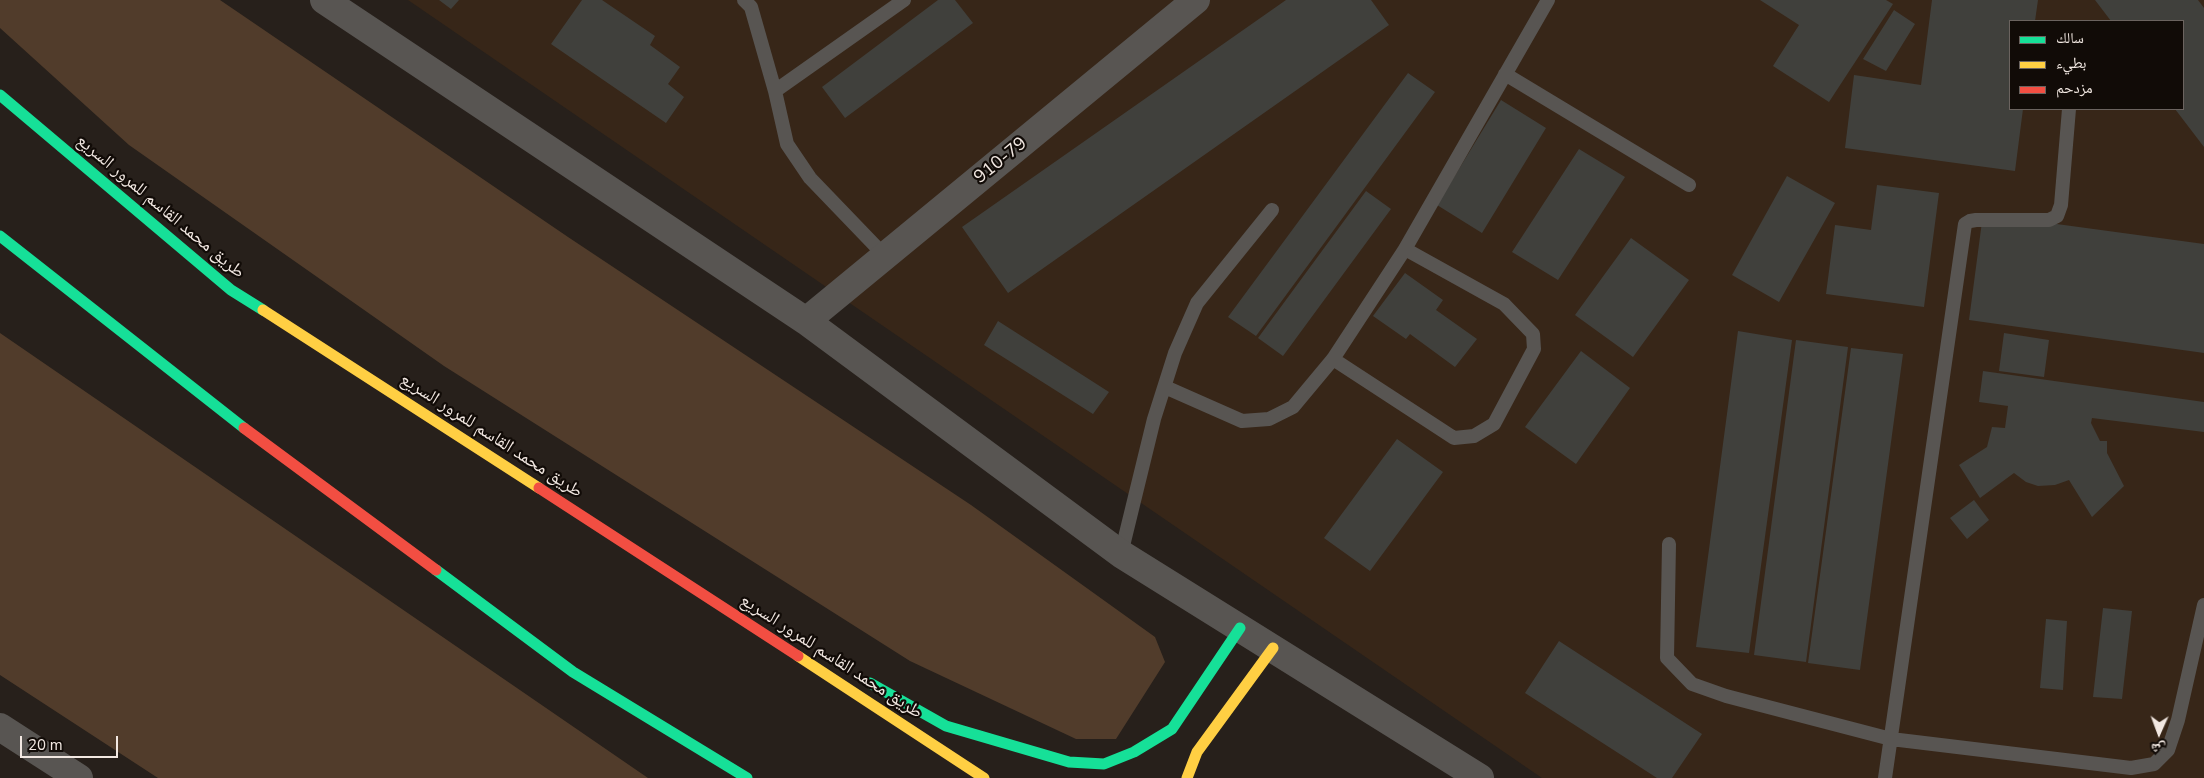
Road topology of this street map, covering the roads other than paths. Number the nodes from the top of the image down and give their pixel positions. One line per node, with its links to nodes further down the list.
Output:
1 (324, 0): 15 (street)
2 (744, 0): 7 (lane)
3 (904, 0): 7 (lane)
4 (1196, 0): 14 (street, 910-79)
5 (1548, 0): 6 (lane)
6 (1505, 74): 10 (lane); 13 (lane)
7 (775, 92): 14 (lane)
8 (0, 95): 20 (highway, طريق محمد القاسم للمرور السريع)
9 (2070, 110): 27 (lane)
10 (1689, 185)
11 (1272, 210): 17 (lane)
12 (0, 236): 29 (highway)
13 (1405, 249): 16 (lane); 16 (lane)
14 (885, 256): 15 (street, 910-79)
15 (806, 321): 19 (street)
16 (1333, 359): 17 (lane)
17 (1165, 387): 19 (lane)
18 (1669, 544): 27 (lane)
19 (1121, 554): 22 (street)
20 (650, 559): 23 (highway); 30 (highway, طريق محمد القاسم للمرور السريع)
21 (2204, 605): 27 (lane)
22 (1240, 628): 24 (street); 25 (highway)
23 (806, 647)
24 (1273, 648): 31 (highway); 32 (street)
25 (859, 677)
26 (0, 727): 28 (street)
27 (1891, 739): 33 (lane)
28 (70, 775)
29 (747, 778)
30 (984, 778)
31 (1187, 778)
32 (1480, 778)
33 (1885, 778)

